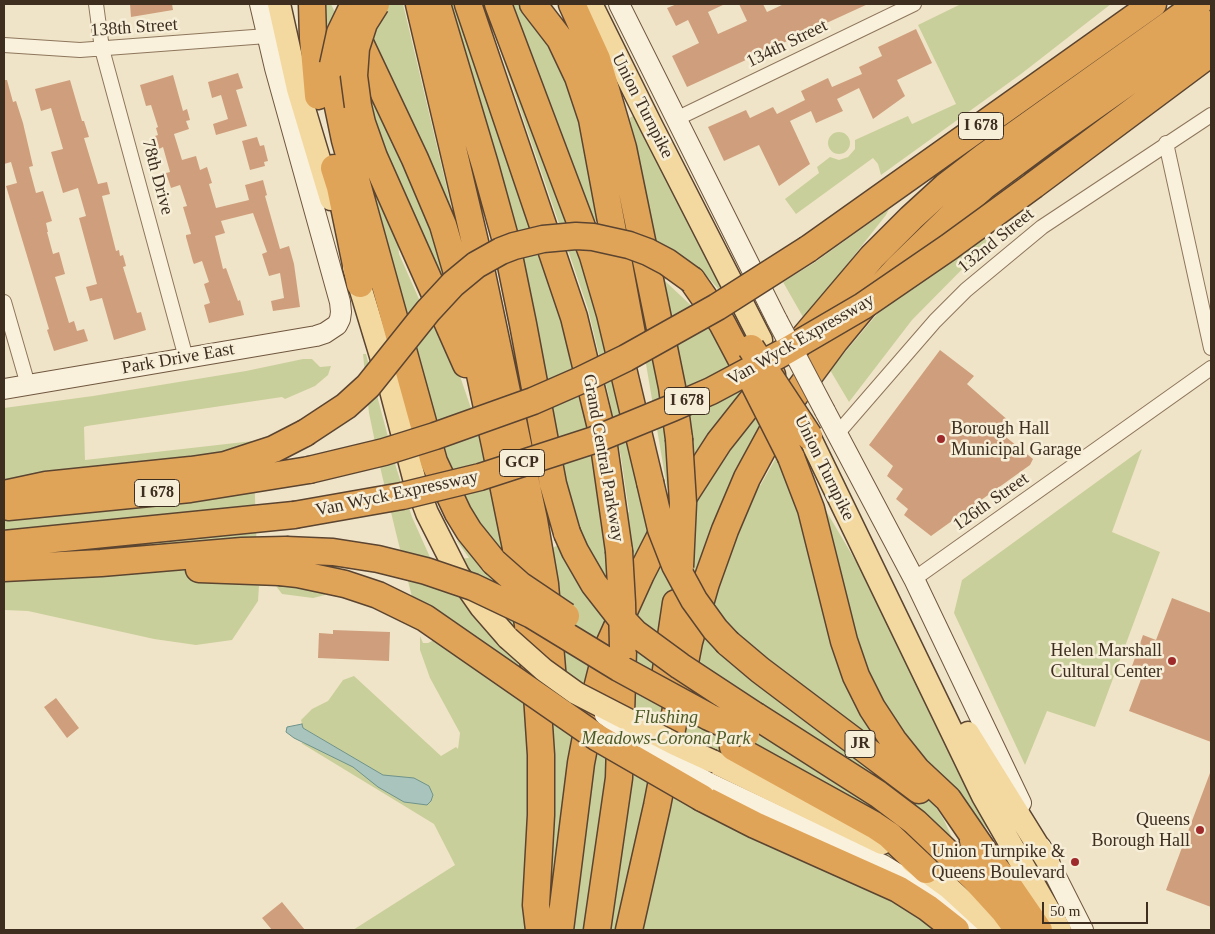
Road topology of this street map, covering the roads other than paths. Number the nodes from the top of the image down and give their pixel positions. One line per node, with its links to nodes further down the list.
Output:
1 (96, 4): 23 (street, 78th Drive)
2 (260, 4): 21 (main road)
3 (279, 4): 30 (main road)
4 (312, 4): 30 (highway)
5 (342, 4): 40 (highway)
6 (354, 4): 49 (highway, bridge)
7 (376, 4): 40 (highway, bridge)
8 (418, 4): 54 (highway, GCP)
9 (437, 4): 49 (highway, bridge)
10 (468, 4): 56 (highway, Grand Central Parkway, bridge)
11 (498, 4): 41 (highway)
12 (533, 4): 41 (highway)
13 (556, 4): 25 (highway)
14 (572, 4): 25 (highway)
15 (591, 4): 32 (main road, Union Turnpike)
16 (619, 4): 27 (main road, Union Turnpike)
17 (914, 4): 27 (street, 134th Street)
18 (1153, 4): 43 (highway, I 678, bridge)
19 (1198, 4): 55 (highway)
20 (1211, 24): 58 (highway)
21 (267, 36): 23 (street, 138th Street); 34 (main road, Park Drive East)
22 (4, 45): 23 (street, 138th Street)
23 (102, 49): 34 (street, 78th Drive)
24 (1211, 53): 44 (highway, Van Wyck Expressway / I 678, bridge)
25 (609, 100): 57 (highway, bridge)
26 (1211, 115): 28 (street, 132nd Street)
27 (676, 118): 38 (main road, Union Turnpike, bridge)
28 (1166, 143): 33 (street); 38 (street, 132nd Street)
29 (692, 280): 32 (highway); 42 (highway, bridge); 50 (highway, bridge)
30 (360, 284): 49 (main road, bridge)
31 (4, 302): 36 (street)
32 (756, 344): 39 (highway, bridge)
33 (1211, 348)
34 (186, 358): 36 (main road, Park Drive East)
35 (1211, 368): 47 (street, 126th Street)
36 (28, 385): 37 (main road, Park Drive East)
37 (4, 389)
38 (837, 434): 47 (main road, Union Turnpike)
39 (808, 436): 48 (main road, Union Turnpike)
40 (495, 445): 53 (highway)
41 (650, 482): 50 (highway, JR, bridge)
42 (4, 494)
43 (4, 507)
44 (4, 544)
45 (283, 561): 46 (highway); 49 (highway, bridge); 49 (highway, bridge)
46 (4, 568)
47 (914, 579): 51 (main road, Union Turnpike)
48 (901, 625): 51 (main road); 64 (main road, Union Turnpike)
49 (726, 756): 52 (highway); 59 (highway); 60 (main road); 62 (highway)
50 (985, 853): 63 (highway, JR)
51 (1048, 862): 65 (main road, Union Turnpike)
52 (926, 870): 61 (main road)
53 (539, 930)
54 (543, 930)
55 (560, 930)
56 (597, 930)
57 (611, 930)
58 (629, 930)
59 (956, 930)
60 (972, 930)
61 (995, 930)
62 (1018, 930)
63 (1039, 930)
64 (1060, 930)
65 (1083, 930)

